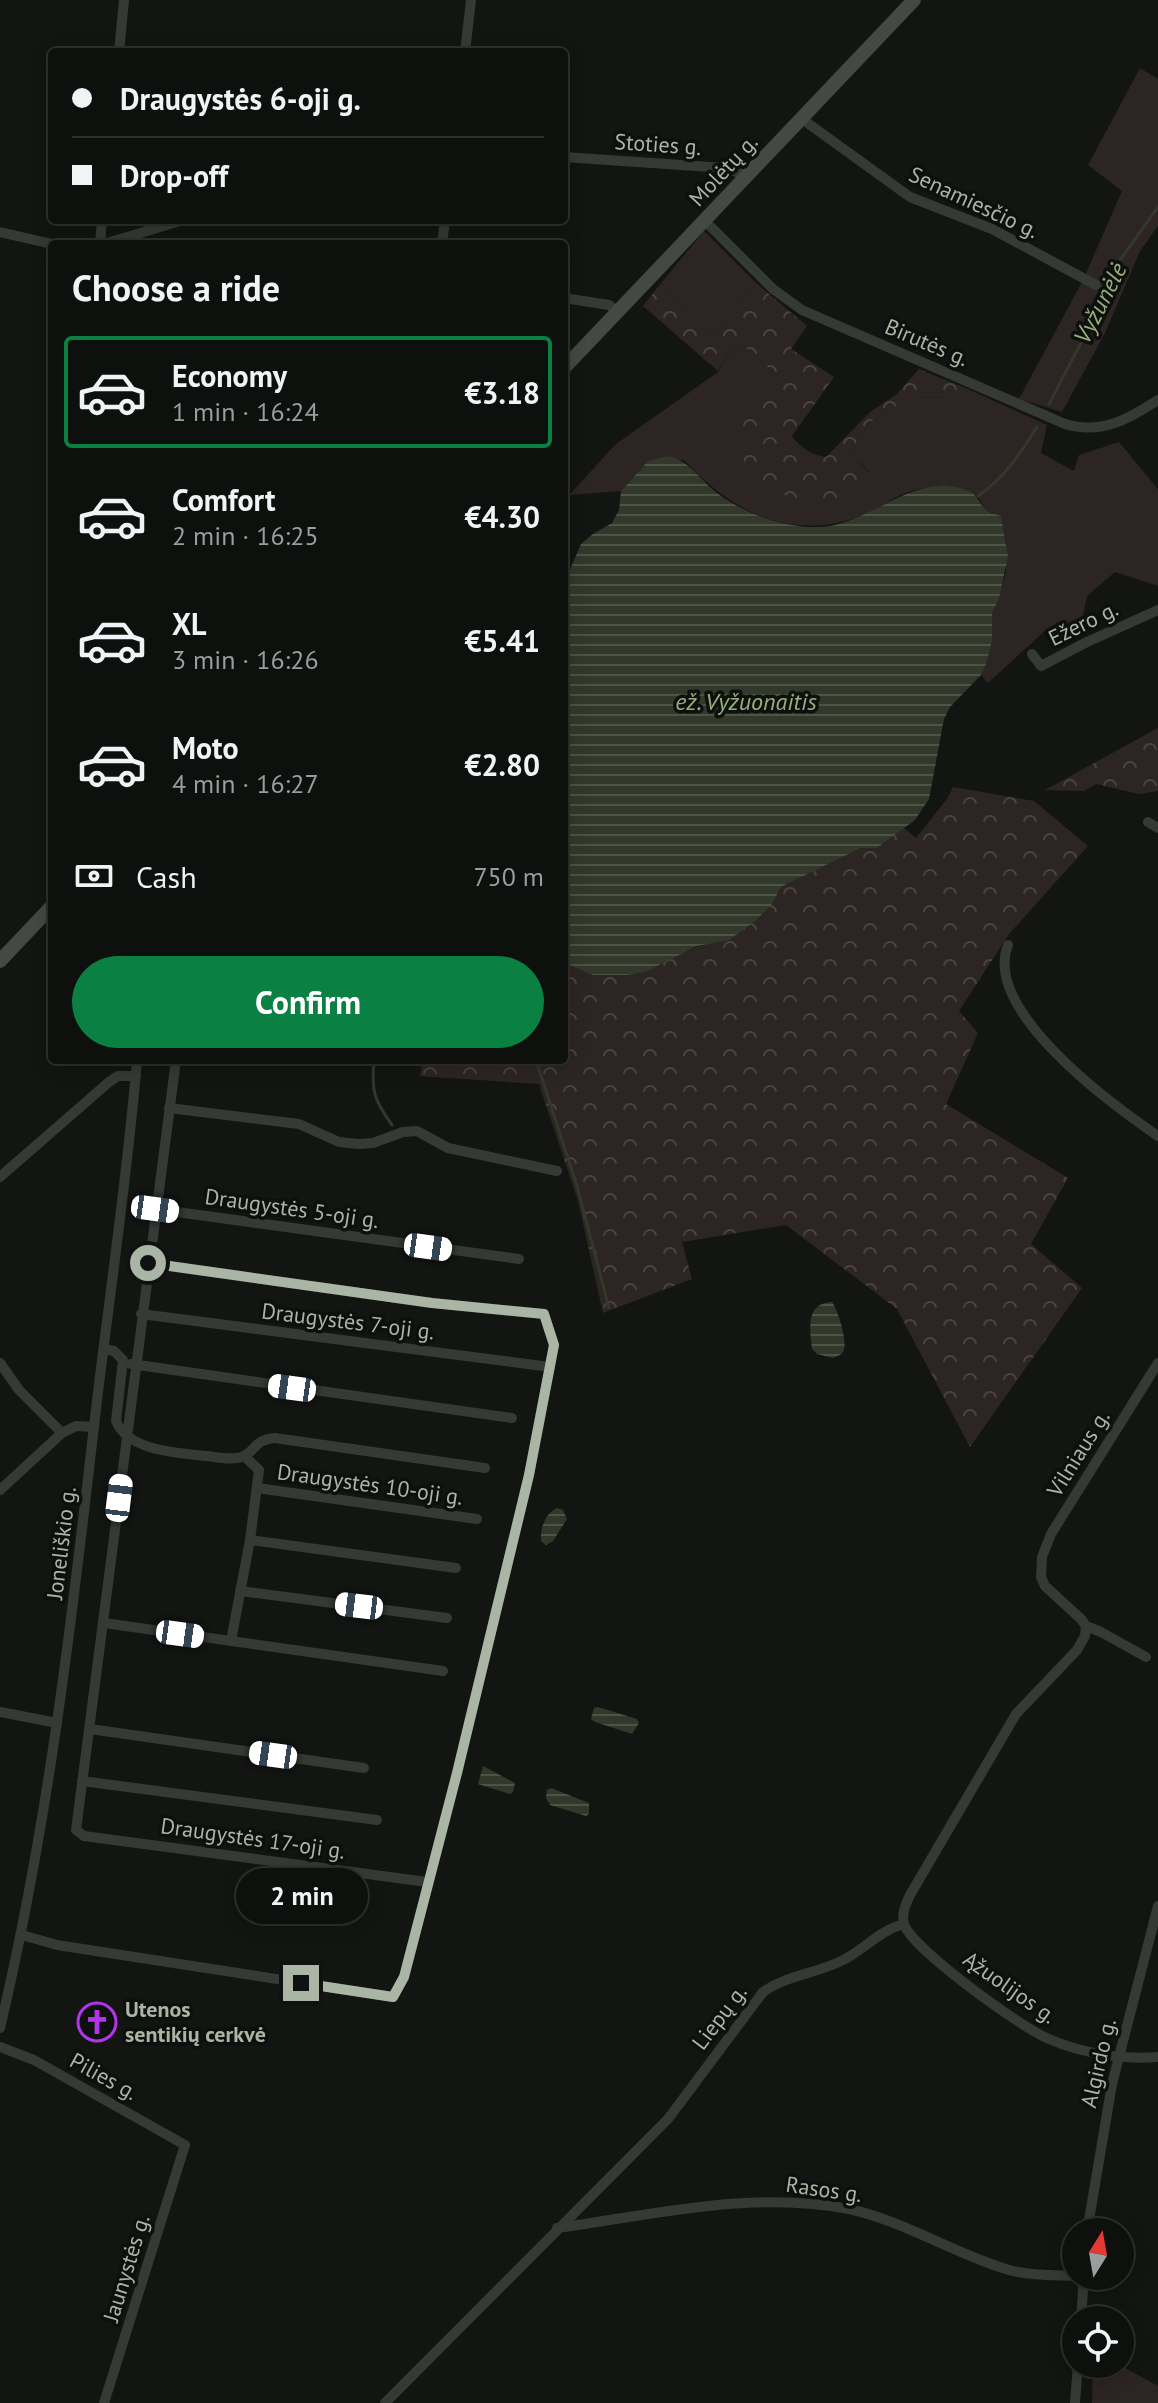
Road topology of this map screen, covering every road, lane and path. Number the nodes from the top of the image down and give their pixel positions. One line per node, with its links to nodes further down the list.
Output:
1 (124, 0): 4 (street)
2 (471, 0): 5 (street)
3 (914, 0): 6 (street, Molėtų g.)
4 (119, 48)
5 (465, 48)
6 (802, 119): 8 (street, Molėtų g.); 14 (street, Senamiesčio g.)
7 (568, 157): 8 (street, Stoties g.)
8 (748, 176): 9 (street, Molėtų g.)
9 (705, 221): 16 (street, Molėtų g.); 18 (street, Birutės g.)
10 (170, 224): 12 (street)
11 (0, 232): 13 (street)
12 (116, 240)
13 (48, 243)
14 (1096, 285)
15 (568, 299): 16 (street)
16 (618, 312): 17 (street, Molėtų g.)
17 (568, 364)
18 (1158, 400)
19 (1158, 610): 20 (street, Ežero g.)
20 (1032, 654)
21 (48, 910): 23 (street)
22 (1008, 945): 28 (street)
23 (0, 961)
24 (137, 1064): 26 (street, Joneliškio g.)
25 (175, 1064): 27 (street)
26 (136, 1076): 30 (street); 35 (street, Joneliškio g.)
27 (169, 1108): 29 (street); 31 (street)
28 (1158, 1136)
29 (557, 1171)
30 (0, 1177)
31 (155, 1209): 32 (street, Draugystės 5-oji g.); 33 (street)
32 (519, 1259)
33 (148, 1263): 34 (street); 40 (street)
34 (141, 1314): 39 (street); 40 (street, Draugystės 7-oji g.)
35 (104, 1349): 36 (street); 42 (street, Joneliškio g.)
36 (123, 1360): 39 (street); 44 (street)
37 (0, 1363): 43 (street)
38 (1158, 1363): 55 (street, Vilniaus g.)
39 (135, 1366): 41 (street); 44 (street)
40 (550, 1367): 65 (street)
41 (512, 1418)
42 (94, 1427): 43 (street); 60 (street, Joneliškio g.)
43 (62, 1433): 48 (street)
44 (126, 1435): 45 (street); 54 (street)
45 (244, 1456): 46 (street); 47 (street)
46 (485, 1468)
47 (257, 1488): 49 (street, Draugystės 10-oji g.); 50 (street)
48 (0, 1490)
49 (477, 1519)
50 (250, 1540): 51 (street); 52 (street)
51 (456, 1568)
52 (240, 1591): 53 (street); 56 (street)
53 (447, 1618)
54 (104, 1623): 56 (street); 61 (street)
55 (1086, 1626): 57 (street); 67 (street)
56 (231, 1641): 58 (street)
57 (1146, 1657)
58 (443, 1671)
59 (0, 1712): 60 (street)
60 (57, 1723): 68 (street, Joneliškio g.)
61 (90, 1729): 62 (street); 63 (street)
62 (364, 1768)
63 (82, 1781): 64 (street); 65 (street, Draugystės 17-oji g.)
64 (377, 1820)
65 (427, 1882): 68 (street)
66 (1158, 1906): 71 (street, Algirdo g.)
67 (904, 1924): 71 (street, Ąžuolijos g.); 75 (street, Liepų g.)
68 (22, 1935): 69 (street, Joneliškio g.)
69 (0, 2028)
70 (0, 2047): 73 (street, Pilies g.)
71 (1118, 2057): 72 (street, Ąžuolijos g.); 74 (street, Algirdo g.)
72 (1158, 2057)
73 (185, 2145): 78 (street, Jaunystės g.)
74 (1089, 2218)
75 (557, 2228): 76 (street, Rasos g.); 79 (street, Liepų g.)
76 (1062, 2275)
77 (1077, 2378): 80 (street)
78 (104, 2403)
79 (385, 2403)
80 (1075, 2403)

